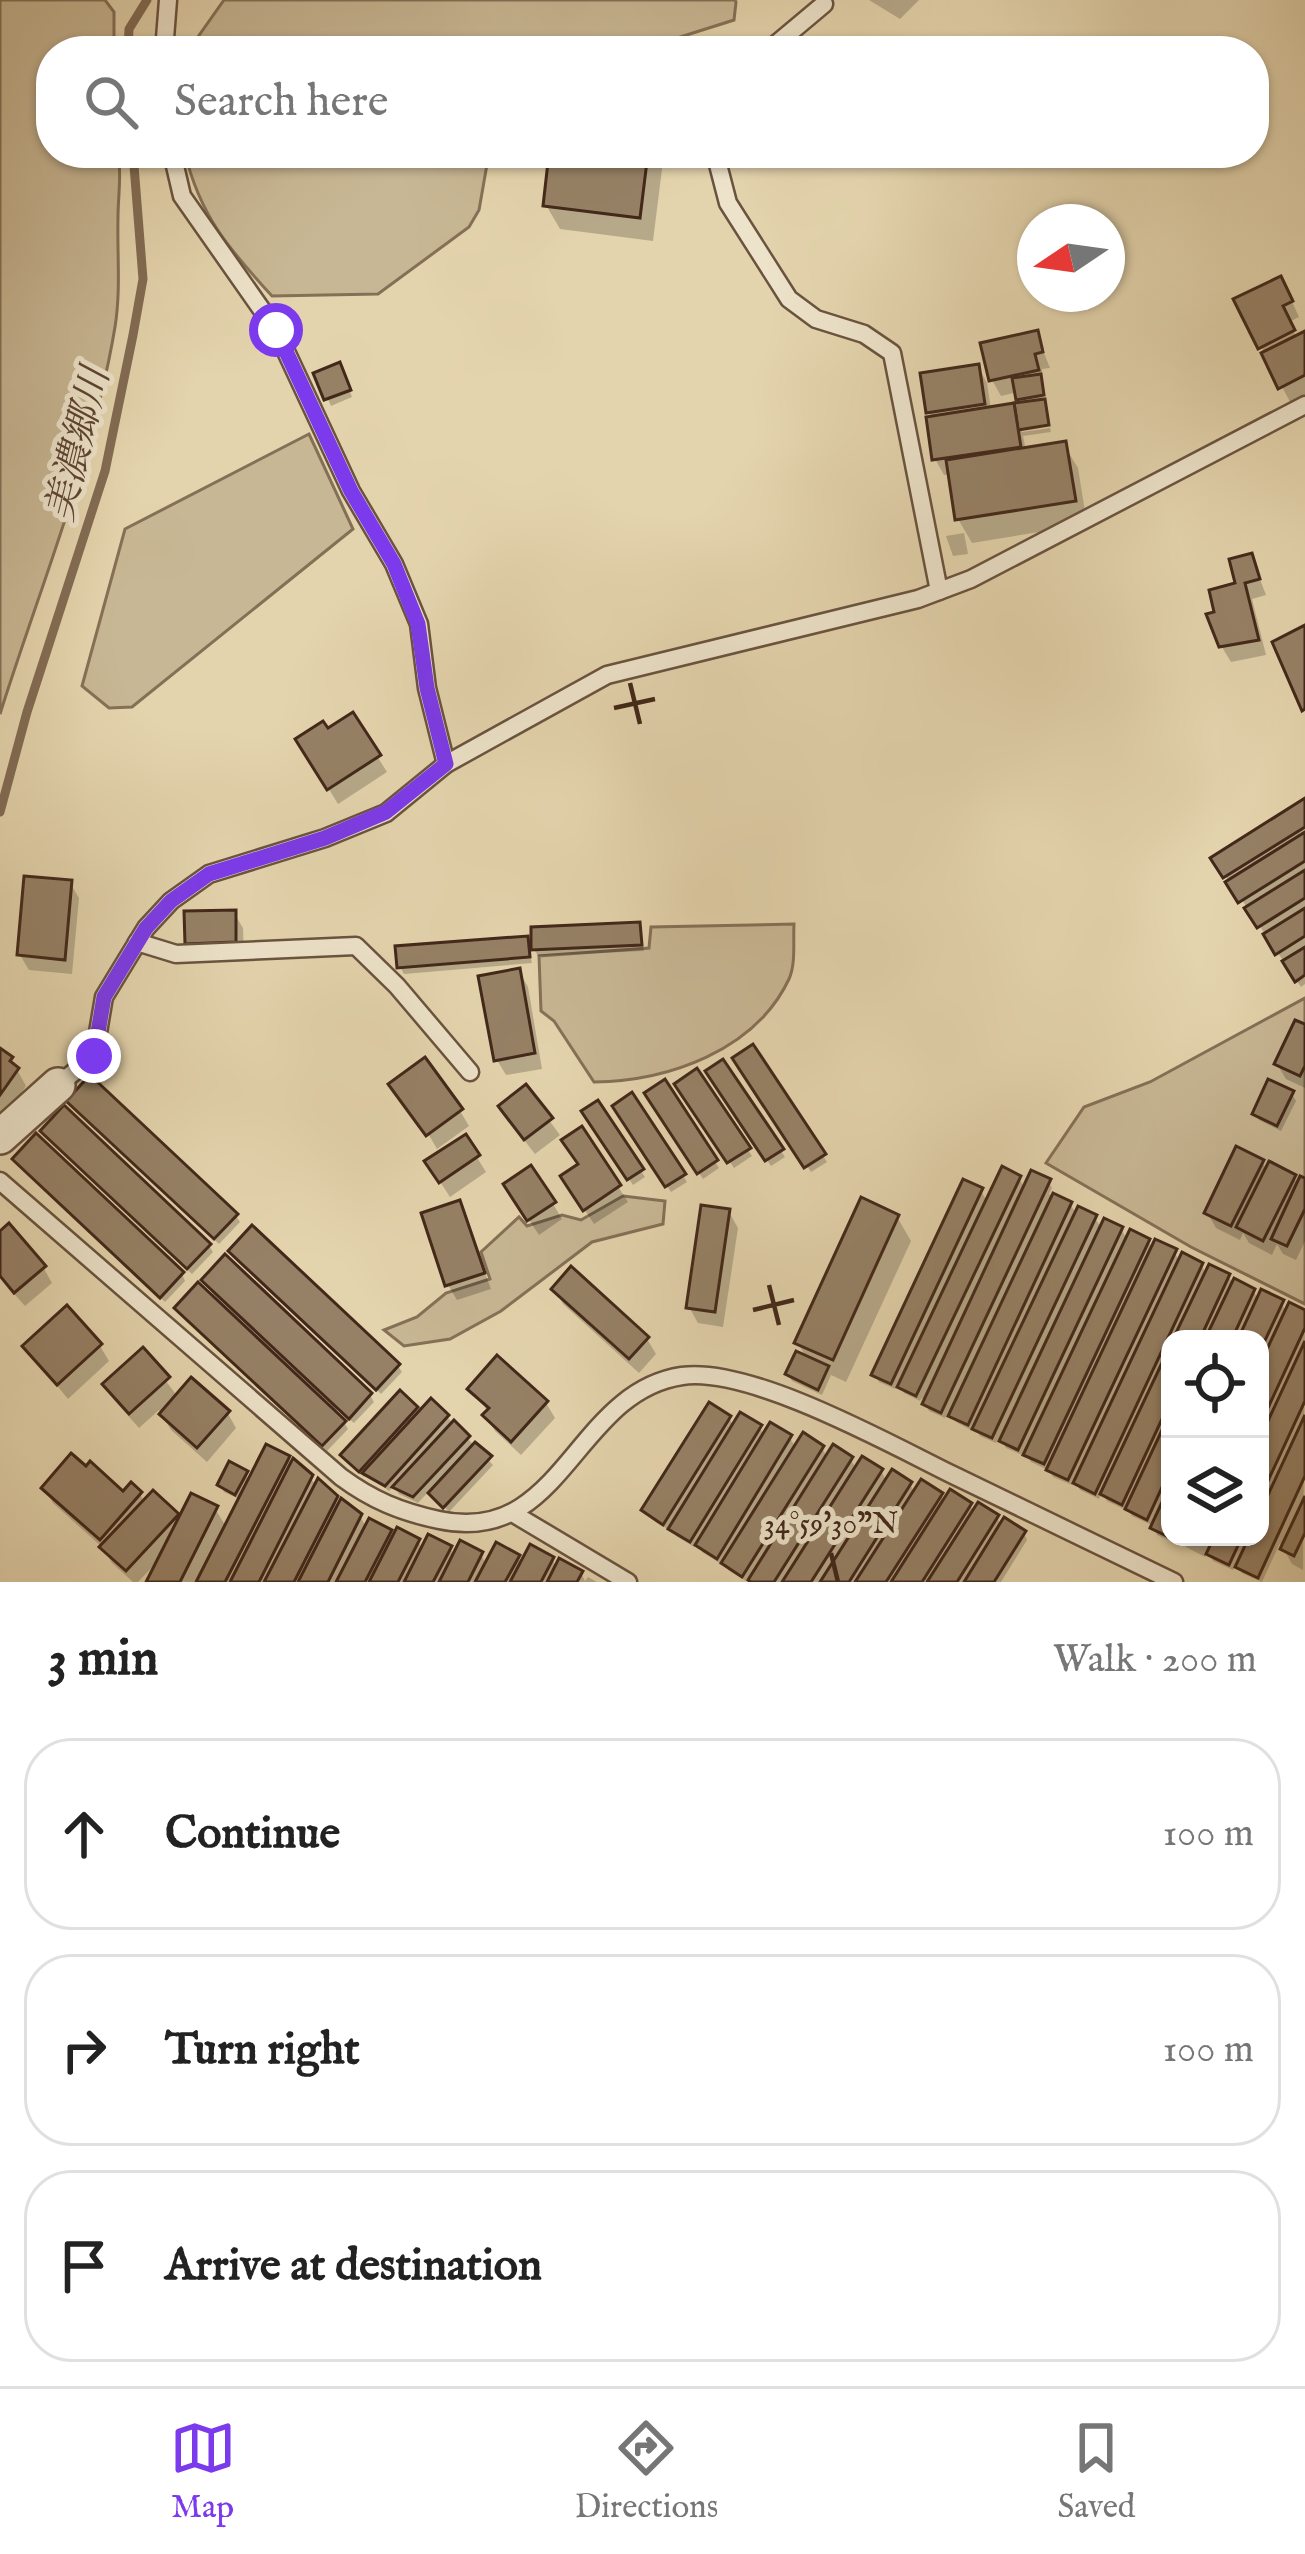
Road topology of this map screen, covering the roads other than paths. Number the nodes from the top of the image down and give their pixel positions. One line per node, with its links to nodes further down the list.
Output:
1 (824, 4): 2 (lane)
2 (787, 36)
3 (175, 168): 7 (lane)
4 (719, 168): 6 (lane)
5 (1305, 405): 6 (lane)
6 (939, 591): 7 (lane)
7 (446, 764): 8 (lane)
8 (137, 942): 9 (lane); 10 (lane)
9 (470, 1072)
10 (58, 1085): 11 (street)
11 (0, 1138)
12 (0, 1181): 13 (lane)
13 (514, 1514): 14 (lane); 15 (lane)
14 (628, 1582)
15 (1174, 1582)

